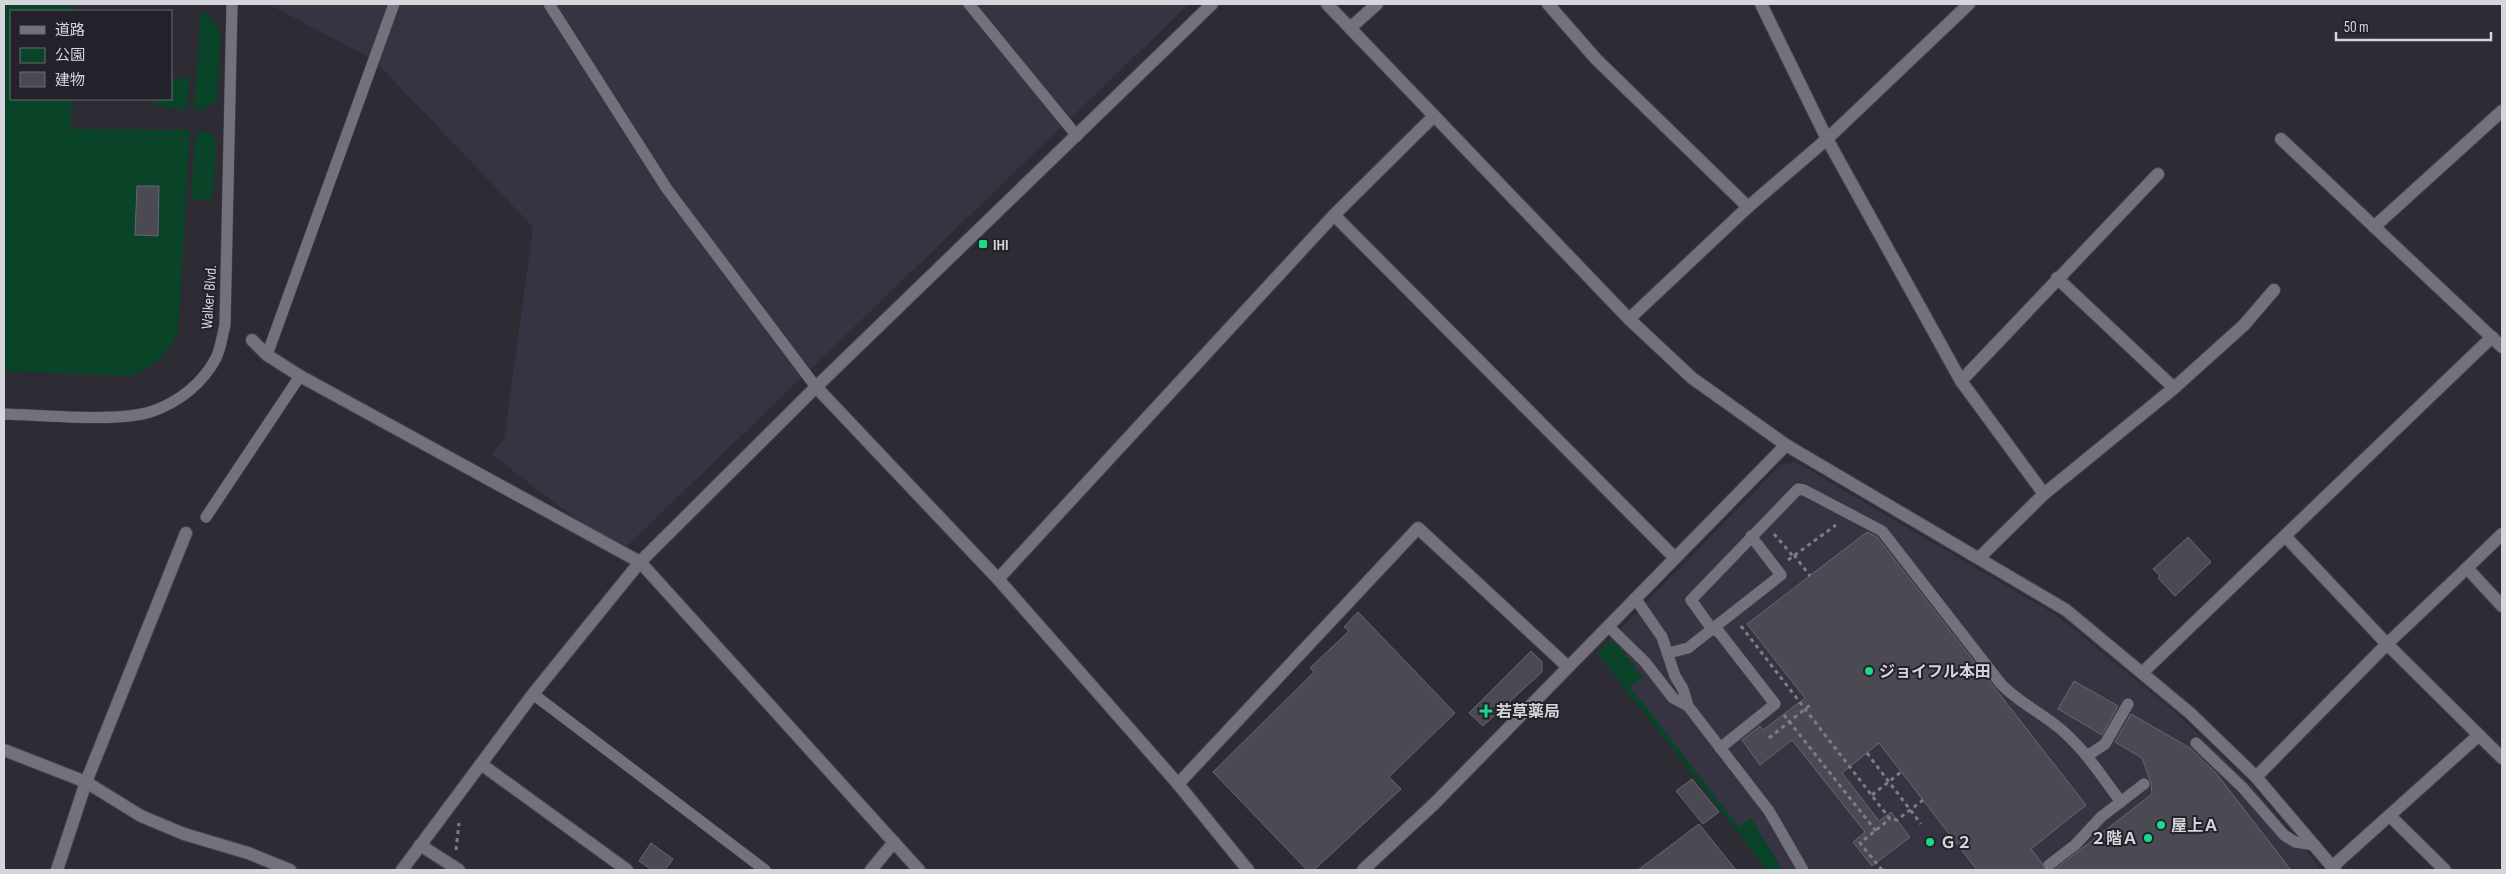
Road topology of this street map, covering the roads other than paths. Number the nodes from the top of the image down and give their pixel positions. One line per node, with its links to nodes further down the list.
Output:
1 (232, 4): 32 (lane, Walker Blvd.)
2 (394, 4): 27 (lane)
3 (549, 4): 30 (lane)
4 (969, 4): 14 (lane)
5 (1327, 4): 11 (street)
6 (1377, 4): 11 (street)
7 (1548, 4): 18 (street)
8 (1761, 4): 15 (street)
9 (1969, 4): 15 (street)
10 (1208, 6): 14 (street)
11 (1350, 28): 13 (street)
12 (2502, 111): 20 (street)
13 (1434, 116): 19 (street); 23 (street)
14 (1077, 136): 30 (street)
15 (1827, 139): 18 (street); 29 (street)
16 (2281, 139): 20 (street)
17 (2158, 174): 21 (street)
18 (1748, 207): 23 (street)
19 (1334, 215): 40 (street); 44 (street)
20 (2374, 227): 24 (street)
21 (2057, 278): 29 (street); 31 (street)
22 (2274, 290): 31 (street)
23 (1629, 319): 33 (street)
24 (2492, 337): 26 (street); 39 (street)
25 (252, 340): 27 (street)
26 (2502, 347)
27 (267, 355): 28 (street)
28 (300, 376): 35 (lane); 42 (street)
29 (1961, 381): 34 (street)
30 (816, 387): 42 (street); 44 (street)
31 (2174, 388): 34 (street)
32 (4, 414)
33 (1786, 445): 40 (street); 41 (street)
34 (2044, 494): 41 (street)
35 (206, 517)
36 (186, 533): 64 (street)
37 (2502, 534): 43 (street)
38 (1751, 536): 48 (lane); 48 (lane); 60 (lane)
39 (2284, 536): 49 (street); 52 (street)
40 (1675, 558): 45 (street)
41 (1979, 558): 52 (street)
42 (640, 562): 53 (street); 69 (street)
43 (2467, 568): 46 (street); 49 (street)
44 (998, 579): 65 (street)
45 (1636, 598): 47 (street); 50 (lane)
46 (2502, 606)
47 (1608, 626): 51 (street); 55 (lane)
48 (1712, 629): 50 (lane); 58 (lane)
49 (2387, 644): 56 (street); 63 (street)
50 (1668, 653): 55 (lane)
51 (1568, 668): 65 (street); 83 (street)
52 (2142, 673): 63 (street)
53 (533, 694): 62 (street); 79 (lane)
54 (2128, 704): 60 (lane)
55 (1688, 706): 58 (lane)
56 (2480, 735): 61 (street); 68 (street)
57 (2196, 744): 71 (lane)
58 (1720, 748): 84 (lane)
59 (4, 750): 64 (street)
60 (2087, 756): 67 (lane)
61 (2502, 758)
62 (481, 764): 70 (street); 78 (street)
63 (2256, 777): 71 (street)
64 (86, 782): 74 (street); 75 (street)
65 (1178, 784): 82 (street)
66 (2144, 784): 67 (lane)
67 (2121, 802): 72 (lane)
68 (2390, 816): 73 (street); 85 (street)
69 (894, 842): 80 (street); 81 (street)
70 (420, 845): 76 (street); 77 (street)
71 (2315, 845): 73 (street)
72 (2049, 865)
73 (2334, 868)
74 (57, 870)
75 (290, 870)
76 (402, 870)
77 (459, 870)
78 (627, 870)
79 (765, 870)
80 (870, 870)
81 (919, 870)
82 (1248, 870)
83 (1363, 870)
84 (1803, 870)
85 (2445, 870)

